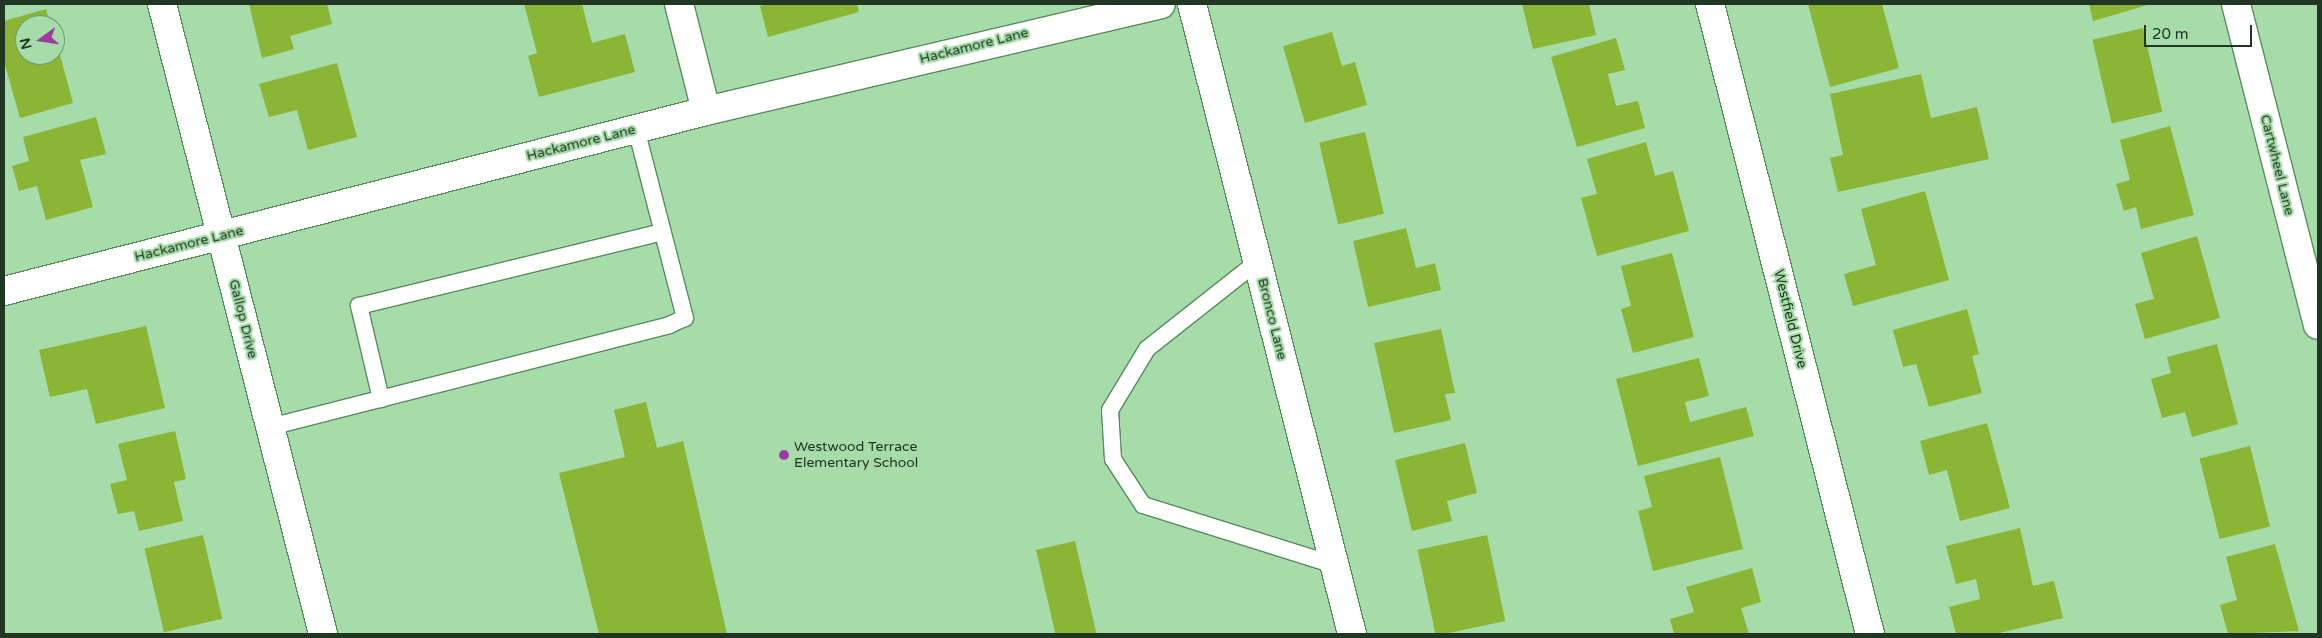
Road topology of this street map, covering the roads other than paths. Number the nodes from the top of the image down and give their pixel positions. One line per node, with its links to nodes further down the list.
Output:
1 (162, 4): 10 (street, Gallop Drive)
2 (679, 4): 7 (street)
3 (1161, 4): 7 (street, Hackamore Lane)
4 (1192, 4): 11 (street, Bronco Lane)
5 (1710, 4): 19 (street, Westfield Drive)
6 (2236, 4): 13 (street, Cartwheel Lane)
7 (706, 110): 8 (street, Hackamore Lane)
8 (636, 128): 9 (lane); 10 (street, Hackamore Lane)
9 (662, 232): 14 (lane); 14 (lane)
10 (221, 236): 12 (street, Hackamore Lane); 15 (street, Gallop Drive)
11 (1257, 262): 16 (street, Bronco Lane); 16 (lane)
12 (4, 291)
13 (2318, 325)
14 (381, 399): 15 (lane)
15 (270, 427): 17 (street, Gallop Drive)
16 (1335, 565): 18 (street, Bronco Lane)
17 (323, 634)
18 (1352, 634)
19 (1870, 634)

